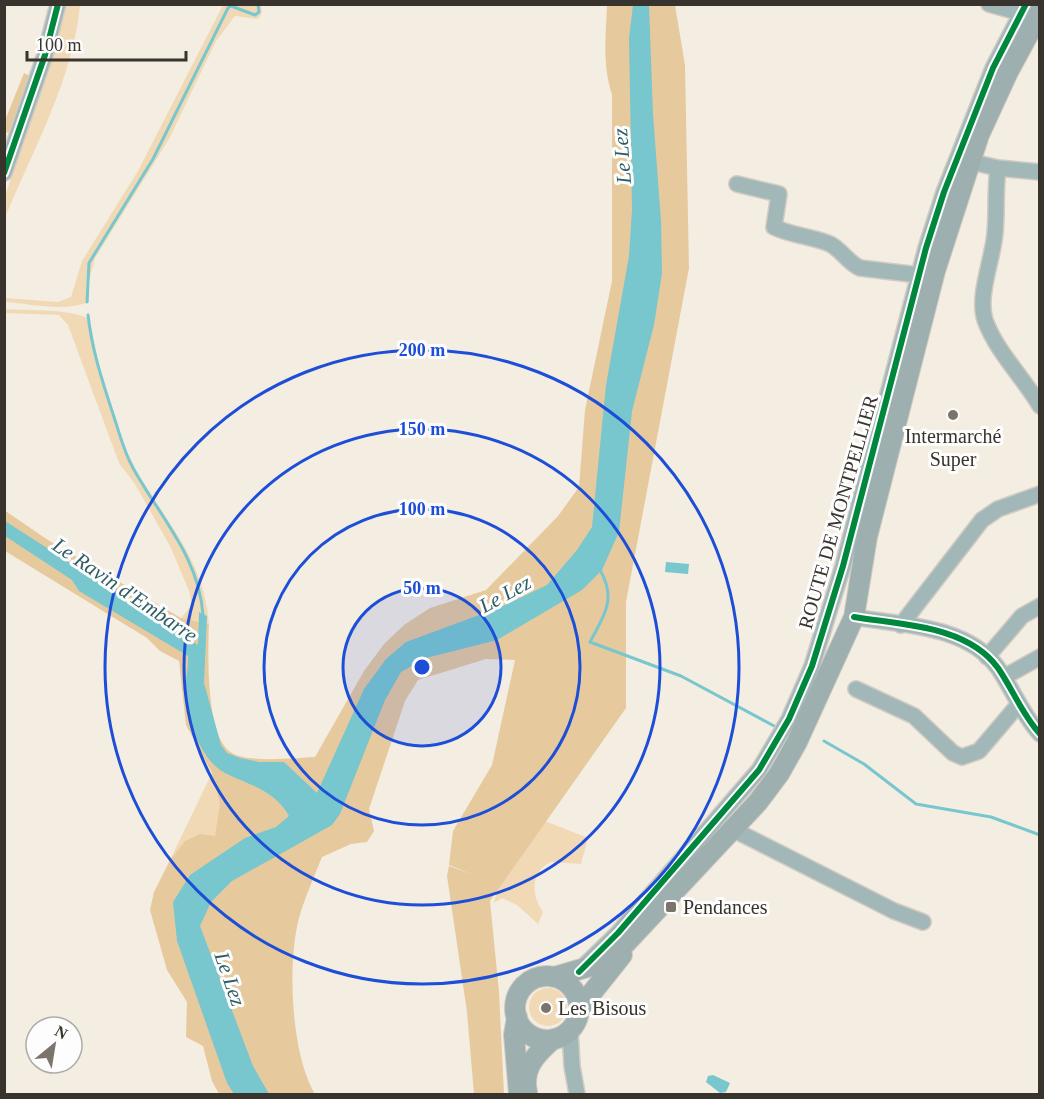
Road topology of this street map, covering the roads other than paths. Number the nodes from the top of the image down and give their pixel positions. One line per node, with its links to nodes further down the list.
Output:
1 (58, 4): 7 (street)
2 (989, 4): 3 (street)
3 (1029, 10): 4 (main road, ROUTE DE MONTPELLIER); 9 (street, ROUTE DE MONTPELLIER)
4 (972, 162): 5 (street); 13 (main road, ROUTE DE MONTPELLIER)
5 (998, 168): 6 (street); 10 (street)
6 (1040, 172)
7 (4, 173)
8 (736, 184): 9 (street)
9 (919, 275): 24 (street, ROUTE DE MONTPELLIER)
10 (1040, 406)
11 (1040, 494): 14 (street)
12 (1040, 606): 15 (street)
13 (854, 617): 14 (street); 21 (main road, ROUTE DE MONTPELLIER)
14 (901, 625): 15 (street)
15 (987, 657): 17 (street)
16 (1040, 657): 17 (street)
17 (1004, 677): 19 (street)
18 (856, 689): 19 (street)
19 (1018, 705): 20 (street)
20 (1040, 734)
21 (735, 826): 22 (main road, ROUTE DE MONTPELLIER); 23 (street)
22 (651, 918): 24 (main road, ROUTE DE MONTPELLIER); 26 (main road, ROUTE DE MONTPELLIER)
23 (923, 922)
24 (579, 972): 25 (main road, ROUTE DE MONTPELLIER)
25 (554, 977): 26 (main road); 27 (main road)
26 (579, 1009): 28 (main road)
27 (517, 1017): 28 (main road); 29 (main road)
28 (561, 1035): 30 (main road); 31 (street)
29 (519, 1095)
30 (527, 1095)
31 (577, 1095)

